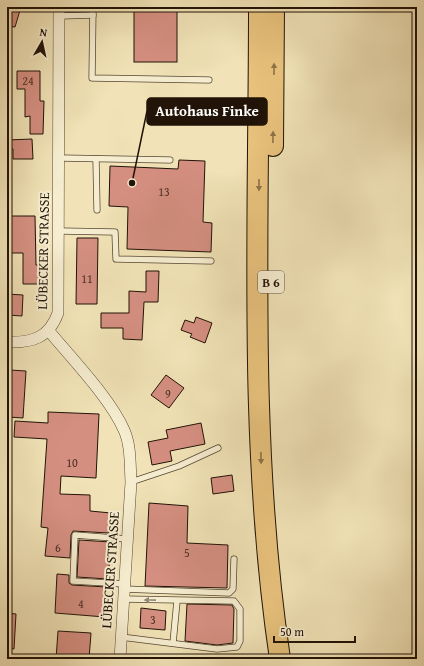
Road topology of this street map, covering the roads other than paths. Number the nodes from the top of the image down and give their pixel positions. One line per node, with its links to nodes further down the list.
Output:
1 (93, 7): 6 (lane)
2 (251, 7): 7 (highway)
3 (260, 7): 7 (highway, B 6)
4 (274, 7): 27 (highway, B 6, one-way to 4)
5 (59, 11): 6 (lane); 9 (street, LÜBECKER STRASSE)
6 (93, 15): 8 (lane)
7 (259, 62): 26 (highway, B 6, one-way to 26)
8 (209, 80)
9 (60, 158): 10 (lane); 13 (street, LÜBECKER STRASSE)
10 (96, 159): 11 (lane); 12 (lane)
11 (170, 160)
12 (97, 210)
13 (60, 231): 14 (lane); 15 (street, LÜBECKER STRASSE)
14 (212, 261)
15 (49, 331): 16 (street); 18 (street, LÜBECKER STRASSE)
16 (7, 342)
17 (218, 448): 18 (lane)
18 (131, 482): 19 (street, LÜBECKER STRASSE)
19 (127, 539): 21 (street, LÜBECKER STRASSE); 21 (lane)
20 (234, 559): 21 (lane)
21 (124, 591): 22 (lane, one-way to 21); 23 (street, LÜBECKER STRASSE)
22 (177, 601): 24 (lane); 24 (lane)
23 (121, 637): 24 (lane); 25 (street, LÜBECKER STRASSE)
24 (173, 643)
25 (120, 659)
26 (280, 659)
27 (291, 659)

